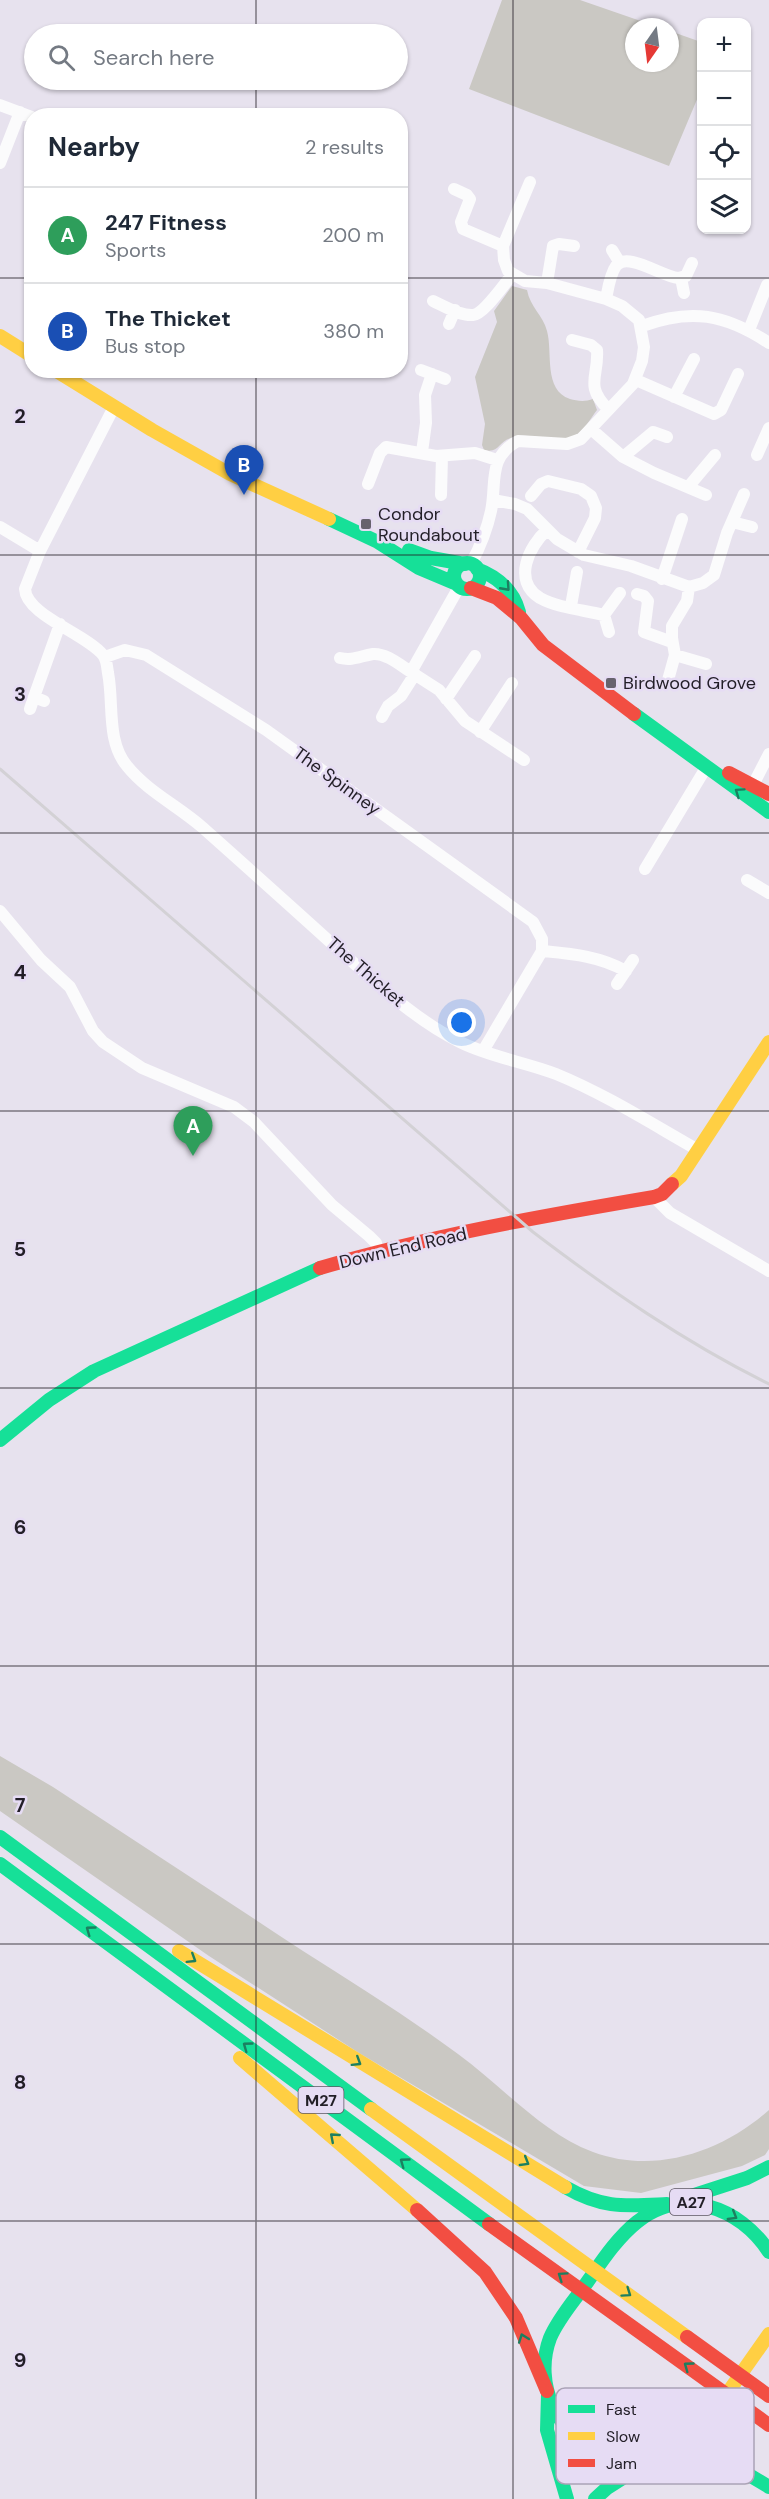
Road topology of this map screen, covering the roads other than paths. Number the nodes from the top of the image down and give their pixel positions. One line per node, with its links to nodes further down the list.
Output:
1 (0, 105): 2 (street)
2 (24, 114)
3 (24, 119): 4 (street)
4 (0, 163)
5 (530, 182): 7 (street)
6 (454, 189): 7 (street)
7 (503, 246): 12 (street)
8 (574, 246): 14 (street)
9 (612, 250): 10 (street)
10 (620, 263): 13 (street); 17 (street)
11 (692, 263): 13 (street)
12 (512, 275): 14 (street); 20 (street)
13 (681, 278): 16 (street)
14 (547, 283): 17 (street)
15 (767, 285): 19 (street)
16 (684, 292)
17 (606, 299): 22 (street)
18 (433, 301): 20 (street)
19 (764, 306): 23 (street)
20 (455, 310): 21 (street)
21 (449, 324)
22 (642, 326): 23 (street); 32 (street)
23 (749, 330): 26 (street)
24 (0, 336): 27 (main road)
25 (572, 340): 35 (street)
26 (769, 343)
27 (24, 351)
28 (694, 358): 33 (street)
29 (68, 378): 34 (main road)
30 (739, 379): 33 (street)
31 (445, 380): 39 (street)
32 (636, 380): 33 (street); 35 (street)
33 (674, 398)
34 (114, 407): 57 (main road); 58 (street)
35 (608, 409): 37 (street)
36 (769, 428): 41 (street)
37 (591, 429): 43 (street); 44 (street)
38 (667, 437): 43 (street)
39 (422, 452): 42 (street); 45 (street)
40 (715, 455): 46 (street)
41 (758, 455)
42 (442, 456): 44 (street); 47 (street)
43 (623, 457): 46 (street)
44 (497, 460): 51 (street)
45 (368, 484)
46 (689, 486): 48 (street)
47 (441, 495)
48 (706, 495)
49 (744, 495): 53 (street)
50 (531, 496): 59 (street)
51 (493, 500): 56 (street); 60 (street)
52 (682, 519): 62 (street)
53 (732, 522): 55 (street); 64 (street)
54 (0, 527): 58 (street)
55 (752, 527)
56 (546, 530): 59 (street); 67 (street)
57 (378, 542): 60 (main road); 63 (main road)
58 (40, 551): 70 (street)
59 (578, 552): 62 (street)
60 (471, 566): 63 (main road); 63 (main road); 69 (main road, one-way to 69)
61 (577, 572): 67 (street)
62 (662, 579): 64 (street)
63 (462, 586): 69 (main road); 78 (street)
64 (689, 587): 72 (street)
65 (620, 593): 68 (street)
66 (637, 594): 72 (street)
67 (571, 606): 68 (street)
68 (604, 615): 71 (street)
69 (520, 618): 87 (main road)
70 (60, 624): 75 (street); 82 (street)
71 (609, 632)
72 (672, 642): 73 (street)
73 (675, 655): 77 (street); 79 (street)
74 (475, 656): 81 (street)
75 (105, 657): 95 (street, The Spinney); 100 (street, The Thicket)
76 (340, 658): 78 (street)
77 (706, 664)
78 (413, 673): 81 (street); 83 (street)
79 (668, 680)
80 (512, 683): 84 (street)
81 (446, 699): 84 (street)
82 (30, 709)
83 (382, 717)
84 (480, 732): 86 (street)
85 (769, 754): 88 (street)
86 (524, 760)
87 (710, 767): 88 (main road); 90 (main road, one-way to 87); 91 (street)
88 (753, 784): 89 (main road)
89 (769, 794)
90 (769, 812)
91 (645, 869)
92 (747, 880): 93 (street)
93 (769, 893)
94 (0, 910): 103 (street)
95 (542, 951): 97 (street); 100 (street)
96 (633, 960): 97 (street)
97 (626, 971): 98 (street)
98 (617, 984)
99 (769, 1042): 101 (main road, Down End Road)
100 (483, 1052): 101 (street, The Thicket)
101 (698, 1150): 102 (main road, Down End Road)
102 (654, 1197): 103 (main road, Down End Road); 104 (street)
103 (378, 1251): 105 (main road, Down End Road)
104 (769, 1271)
105 (0, 1440)
106 (0, 1837): 107 (main road, M27)
107 (35, 1862): 111 (main road, M27, one-way to 111); 117 (main road, M27, one-way to 117)
108 (0, 1864): 114 (main road, M27, one-way to 108)
109 (0, 1877): 116 (main road, M27, one-way to 109)
110 (769, 2167): 111 (main road, A27)
111 (671, 2203): 112 (main road, A27, one-way to 112); 116 (main road, A27)
112 (769, 2252)
113 (769, 2334): 115 (main road)
114 (717, 2388)
115 (732, 2388)
116 (548, 2392): 118 (main road, A27); 121 (main road)
117 (769, 2396)
118 (556, 2411)
119 (754, 2414): 120 (main road, M27, one-way to 119)
120 (769, 2425)
121 (556, 2461)
122 (754, 2477): 125 (main road)
123 (563, 2484): 126 (main road)
124 (614, 2484): 127 (main road)
125 (769, 2487)
126 (567, 2499)
127 (595, 2499)

